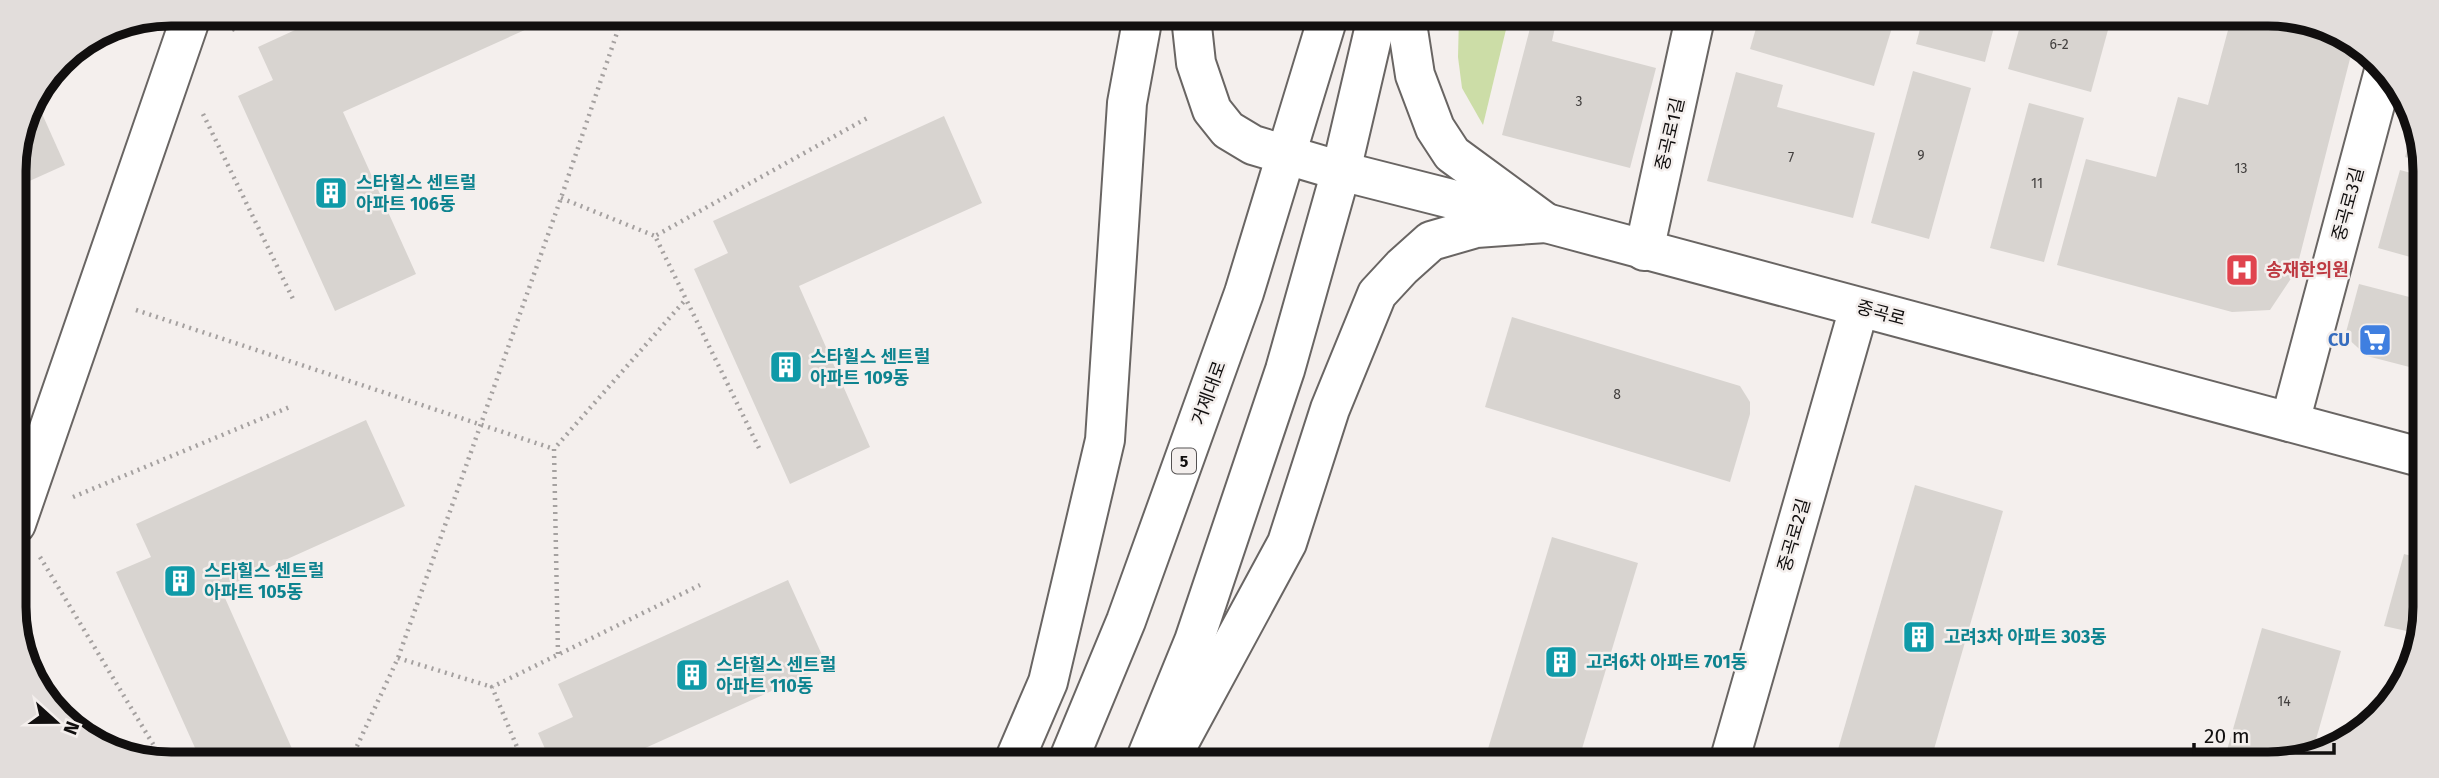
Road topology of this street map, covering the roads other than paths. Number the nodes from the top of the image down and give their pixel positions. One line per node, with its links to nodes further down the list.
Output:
1 (188, 26): 16 (street)
2 (1141, 26): 18 (street)
3 (1192, 26): 9 (street, 중곡로)
4 (1325, 26): 9 (street, 거제대로 / 5)
5 (1375, 26): 10 (street)
6 (1407, 26): 11 (street)
7 (1693, 26): 12 (street, 중곡로1길)
8 (2381, 82): 14 (street, 중곡로3길)
9 (1287, 156): 10 (street, 중곡로); 19 (street, 거제대로 / 5)
10 (1341, 171): 11 (street, 중곡로); 20 (street)
11 (1546, 223): 12 (street, 중곡로); 21 (street)
12 (1644, 251): 13 (street, 중곡로)
13 (1858, 307): 14 (street, 중곡로); 17 (street, 중곡로2길)
14 (2290, 422): 15 (street, 중곡로)
15 (2413, 455)
16 (26, 495)
17 (1732, 751)
18 (1018, 752)
19 (1072, 752)
20 (1149, 752)
21 (1174, 752)

